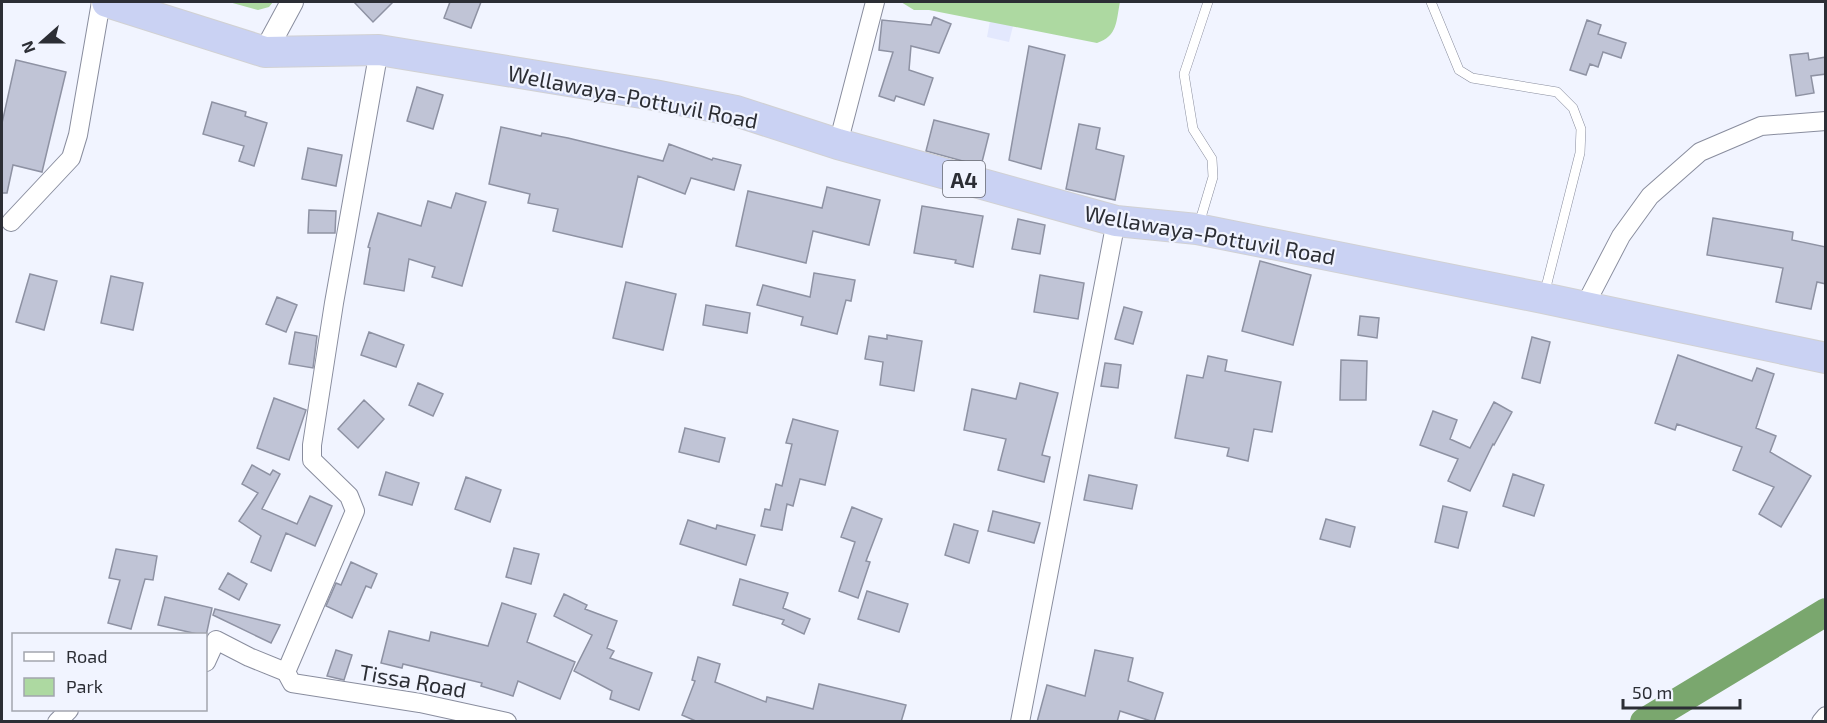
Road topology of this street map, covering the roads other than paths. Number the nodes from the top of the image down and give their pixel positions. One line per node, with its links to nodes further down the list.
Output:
1 (101, 2): 12 (street)
2 (107, 2): 8 (highway, Wellawaya-Pottuvil Road / A4)
3 (292, 2): 8 (street)
4 (875, 2): 10 (street)
5 (1208, 2): 13 (lane)
6 (1431, 2): 14 (lane)
7 (379, 50): 8 (highway, Wellawaya-Pottuvil Road / A4); 10 (highway, Wellawaya-Pottuvil Road / A4); 18 (street)
8 (265, 52)
9 (1826, 121): 15 (street)
10 (838, 144): 11 (highway, Wellawaya-Pottuvil Road / A4)
11 (1116, 221): 13 (highway, Wellawaya-Pottuvil Road / A4); 23 (street)
12 (11, 222)
13 (1197, 229): 14 (highway, Wellawaya-Pottuvil Road / A4)
14 (1543, 298): 15 (highway, Wellawaya-Pottuvil Road / A4)
15 (1584, 307): 16 (highway, Wellawaya-Pottuvil Road / A4)
16 (1826, 358)
17 (207, 660): 18 (street)
18 (286, 672): 22 (street, Tissa Road)
19 (68, 711): 21 (street)
20 (1826, 716): 24 (street)
21 (57, 722)
22 (507, 722)
23 (1020, 722)
24 (1821, 722)

